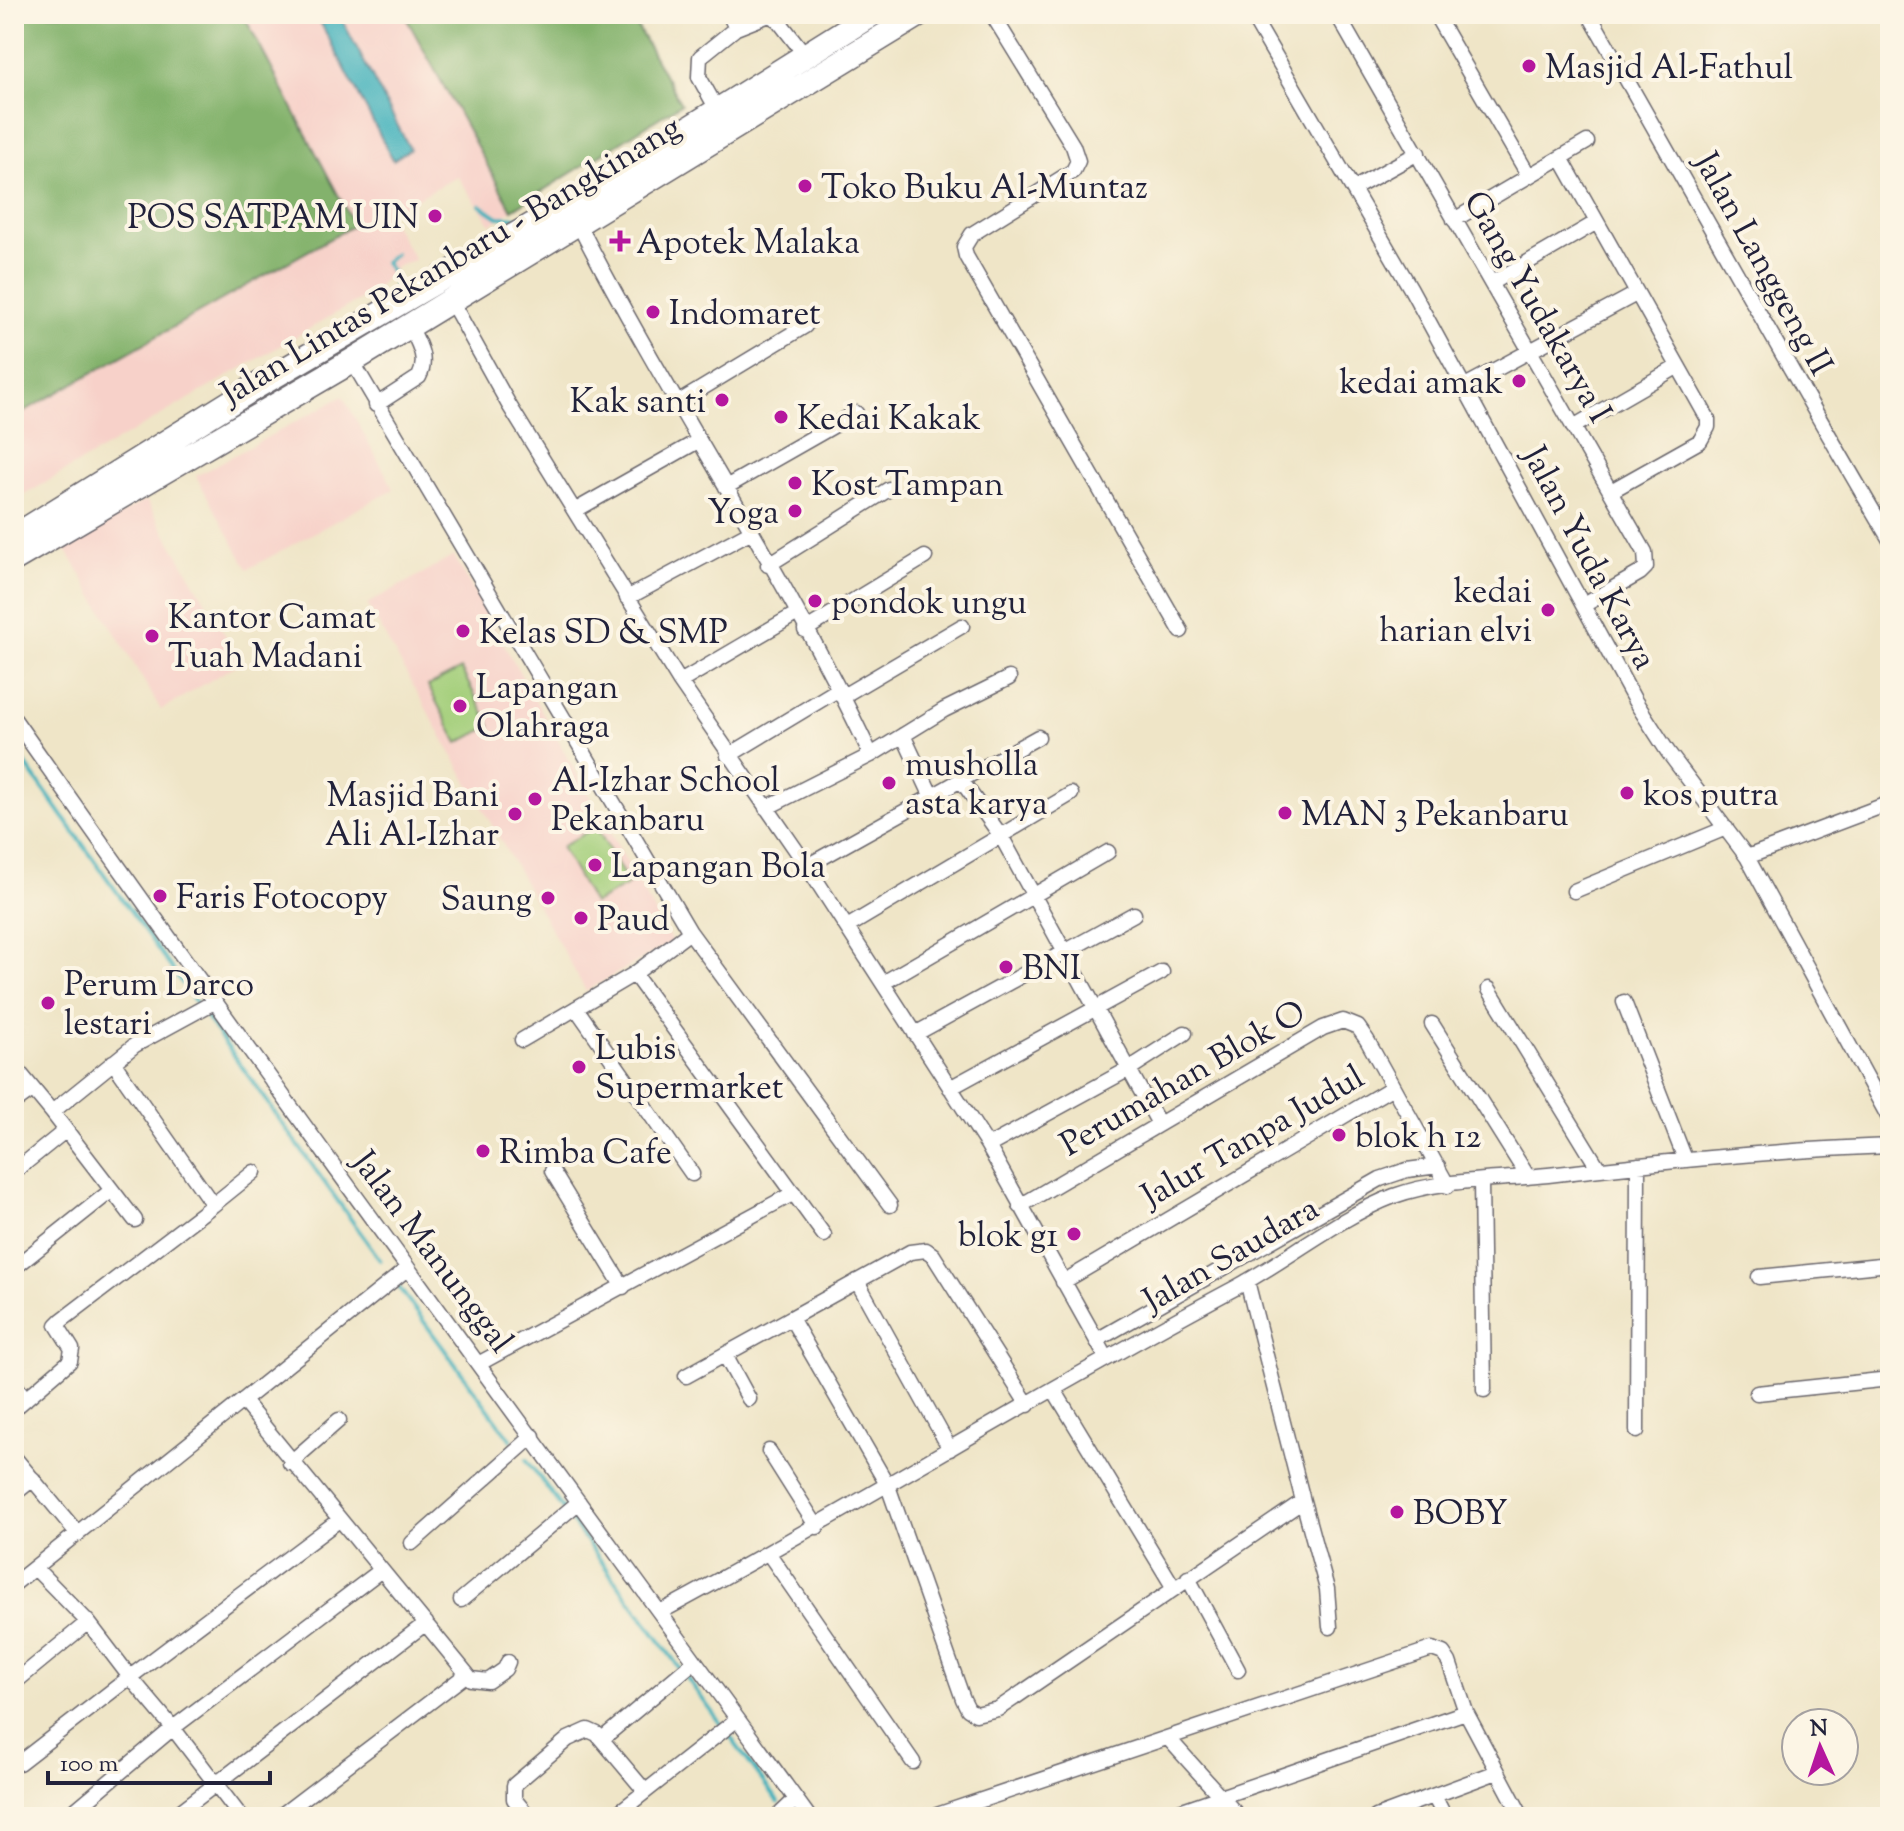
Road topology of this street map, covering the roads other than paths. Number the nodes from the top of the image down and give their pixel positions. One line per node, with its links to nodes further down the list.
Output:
1 (729, 14): 9 (street)
2 (872, 14): 10 (highway, Jalan Lintas Pekanbaru - Bangkinang)
3 (920, 14): 18 (highway, Jalan Lintas Pekanbaru - Bangkinang)
4 (992, 14): 51 (street)
5 (1251, 14): 16 (street, Jalan Yuda Karya)
6 (1337, 14): 13 (street, Gang Yudakarya I)
7 (1435, 14): 15 (street)
8 (1589, 14): 42 (street, Jalan Langgeng II)
9 (736, 28): 10 (street); 11 (street)
10 (806, 56): 11 (highway, Jalan Lintas Pekanbaru - Bangkinang)
11 (718, 111): 34 (highway, Jalan Lintas Pekanbaru - Bangkinang)
12 (1587, 142): 14 (street)
13 (1418, 153): 16 (street); 17 (street, Gang Yudakarya I)
14 (1561, 158): 15 (street); 19 (street)
15 (1529, 176): 17 (street)
16 (1353, 189): 28 (street, Jalan Yuda Karya)
17 (1454, 220): 20 (street, Gang Yudakarya I)
18 (577, 221): 22 (highway, Jalan Lintas Pekanbaru - Bangkinang); 29 (street)
19 (1597, 222): 20 (street); 21 (street)
20 (1492, 283): 25 (street, Gang Yudakarya I)
21 (1636, 294): 25 (street); 27 (street)
22 (450, 299): 23 (highway, Jalan Lintas Pekanbaru - Bangkinang); 39 (street)
23 (409, 324): 26 (highway, Jalan Lintas Pekanbaru - Bangkinang); 30 (street)
24 (805, 326): 29 (street)
25 (1531, 350): 28 (street); 32 (street, Gang Yudakarya I)
26 (352, 361): 30 (street); 34 (highway, Jalan Lintas Pekanbaru - Bangkinang)
27 (1677, 367): 32 (street); 37 (street)
28 (1465, 386): 47 (street, Jalan Yuda Karya)
29 (676, 404): 33 (street)
30 (376, 405): 74 (street)
31 (856, 413): 35 (street)
32 (1573, 427): 37 (street, Gang Yudakarya I)
33 (698, 441): 35 (street); 39 (street)
34 (140, 474): 38 (highway, Jalan Lintas Pekanbaru - Bangkinang)
35 (726, 487): 40 (street)
36 (889, 489): 45 (street)
37 (1611, 491): 47 (street, Gang Yudakarya I)
38 (104, 495): 41 (highway, Jalan Lintas Pekanbaru - Bangkinang); 44 (highway, Jalan Lintas Pekanbaru - Bangkinang)
39 (576, 510): 46 (street)
40 (750, 532): 45 (street); 46 (street)
41 (14, 537)
42 (1890, 540)
43 (925, 557): 50 (street)
44 (14, 559)
45 (768, 565): 48 (street)
46 (627, 598): 53 (street)
47 (1584, 605): 65 (street, Jalan Yuda Karya)
48 (796, 614): 50 (street); 53 (street)
49 (962, 626): 54 (street)
50 (805, 630): 54 (street)
51 (1181, 631)
52 (1009, 678): 56 (street)
53 (680, 682): 59 (street)
54 (841, 693): 58 (street); 59 (street)
55 (14, 719): 80 (street, Jalan Manunggal)
56 (903, 735): 58 (street); 62 (street)
57 (1038, 737): 60 (street)
58 (871, 755): 64 (street)
59 (728, 756): 64 (street)
60 (961, 780): 62 (street); 66 (street)
61 (1071, 794): 66 (street)
62 (932, 797): 69 (street)
63 (1890, 803): 68 (street)
64 (766, 808): 69 (street)
65 (1726, 828): 68 (street, Jalan Yuda Karya); 70 (street)
66 (1001, 836): 71 (street); 73 (street)
67 (1108, 852): 71 (street)
68 (1747, 857): 96 (street, Jalan Yuda Karya)
69 (807, 866): 73 (street)
70 (1574, 891)
71 (1034, 895): 75 (street); 78 (street)
72 (1134, 914): 75 (street)
73 (847, 927): 78 (street)
74 (690, 932): 77 (street); 115 (street)
75 (1067, 950): 83 (street); 86 (street)
76 (1162, 972): 83 (street)
77 (634, 974): 82 (street); 113 (street)
78 (883, 983): 86 (street)
79 (1489, 989): 104 (street)
80 (214, 1002): 88 (street); 123 (street, Jalan Manunggal)
81 (1624, 1002): 101 (street)
82 (576, 1008): 87 (street); 108 (street)
83 (1096, 1011): 90 (street); 92 (street)
84 (1432, 1024): 109 (street)
85 (1185, 1033): 90 (street)
86 (915, 1034): 92 (street)
87 (522, 1040)
88 (113, 1062): 95 (street); 114 (street)
89 (14, 1066): 93 (street)
90 (1129, 1069): 97 (street); 99 (street)
91 (1393, 1087): 97 (street, Perumahan Blok O); 103 (street, Jalur Tanpa Judul); 127 (street, Jalur Tanpa Judul)
92 (950, 1088): 99 (street)
93 (32, 1090): 94 (street); 95 (street)
94 (14, 1103)
95 (52, 1112): 98 (street)
96 (1890, 1120)
97 (1159, 1124): 116 (street, Perumahan Blok O)
98 (66, 1130): 106 (street); 112 (street)
99 (988, 1146): 116 (street)
100 (1890, 1146): 101 (street, Jalan Saudara)
101 (1685, 1159): 102 (street, Jalan Saudara)
102 (1638, 1165): 104 (street, Jalan Saudara); 145 (street)
103 (1438, 1166): 111 (street, Jalur Tanpa Judul); 118 (street)
104 (1599, 1169): 109 (street, Jalan Saudara)
105 (552, 1171): 128 (street)
106 (14, 1172)
107 (254, 1172): 114 (street)
108 (692, 1174)
109 (1528, 1177): 110 (street, Jalan Saudara)
110 (1481, 1182): 111 (street, Jalan Saudara); 138 (street)
111 (1448, 1186): 120 (street, Jalan Saudara)
112 (112, 1190): 117 (street); 122 (street)
113 (794, 1193): 119 (street); 128 (street)
114 (213, 1205): 142 (street)
115 (890, 1205)
116 (1020, 1206): 127 (street)
117 (135, 1220)
118 (1289, 1231): 120 (street); 130 (street)
119 (824, 1235)
120 (1301, 1250): 126 (street, Jalan Saudara)
121 (1890, 1264): 124 (street)
122 (14, 1268)
123 (408, 1268): 133 (street, Jalan Manunggal); 141 (street)
124 (1759, 1277)
125 (857, 1281): 129 (street); 143 (street); 147 (street)
126 (1247, 1281): 132 (street, Jalan Saudara); 154 (street)
127 (1063, 1282): 130 (street)
128 (623, 1287): 133 (street)
129 (791, 1318): 131 (street); 152 (street)
130 (1097, 1340): 132 (street)
131 (725, 1355): 134 (street); 140 (street)
132 (1106, 1357): 137 (street, Jalan Saudara)
133 (480, 1363): 146 (street, Jalan Manunggal)
134 (686, 1376)
135 (1890, 1379): 139 (street)
136 (14, 1384): 142 (street)
137 (1054, 1390): 143 (street, Jalan Saudara); 165 (street)
138 (1484, 1390)
139 (1757, 1393)
140 (749, 1399)
141 (243, 1401): 150 (street); 158 (street)
142 (20, 1404)
143 (1028, 1405): 147 (street, Jalan Saudara)
144 (339, 1420): 150 (street)
145 (1637, 1431)
146 (533, 1436): 155 (street, Jalan Manunggal); 159 (street)
147 (950, 1449): 152 (street, Jalan Saudara)
148 (769, 1451): 157 (street)
149 (14, 1457): 151 (street)
150 (290, 1463): 156 (street)
151 (33, 1479): 153 (street); 158 (street)
152 (888, 1486): 157 (street, Jalan Saudara); 165 (street)
153 (14, 1494)
154 (1303, 1501): 163 (street); 170 (street)
155 (579, 1502): 166 (street); 167 (street, Jalan Manunggal)
156 (339, 1520): 162 (street); 175 (street)
157 (817, 1527): 160 (street, Jalan Saudara)
158 (78, 1534): 161 (street)
159 (412, 1543)
160 (769, 1554): 167 (street, Jalan Saudara); 182 (street)
161 (35, 1568): 164 (street); 168 (street)
162 (380, 1571): 169 (street); 179 (street)
163 (1188, 1578): 165 (street); 173 (street)
164 (14, 1584)
165 (1174, 1588)
166 (461, 1600)
167 (662, 1611): 171 (street, Jalan Manunggal)
168 (88, 1622): 175 (street); 176 (street)
169 (426, 1623): 174 (street); 185 (street)
170 (1330, 1627)
171 (695, 1661): 178 (street, Jalan Manunggal); 180 (street)
172 (508, 1662): 174 (street)
173 (1238, 1670)
174 (467, 1674): 193 (street)
175 (130, 1677): 179 (street); 183 (street)
176 (14, 1683)
177 (1466, 1712): 181 (street); 184 (street); 187 (street)
178 (735, 1721): 186 (street); 189 (street, Jalan Manunggal)
179 (173, 1728): 185 (street); 190 (street)
180 (602, 1739): 186 (street); 194 (street)
181 (1169, 1739): 187 (street); 198 (street)
182 (913, 1762)
183 (19, 1763)
184 (1497, 1772): 188 (street); 203 (street)
185 (217, 1783): 191 (street); 192 (street)
186 (645, 1791): 195 (street)
187 (1221, 1796): 199 (street); 200 (street)
188 (1434, 1796): 201 (street); 202 (street)
189 (796, 1799): 196 (street); 197 (street, Jalan Manunggal)
190 (67, 1817)
191 (173, 1817)
192 (241, 1817)
193 (279, 1817)
194 (529, 1817)
195 (613, 1817)
196 (777, 1817)
197 (809, 1817)
198 (931, 1817)
199 (1162, 1817)
200 (1239, 1817)
201 (1376, 1817)
202 (1445, 1817)
203 (1522, 1817)

